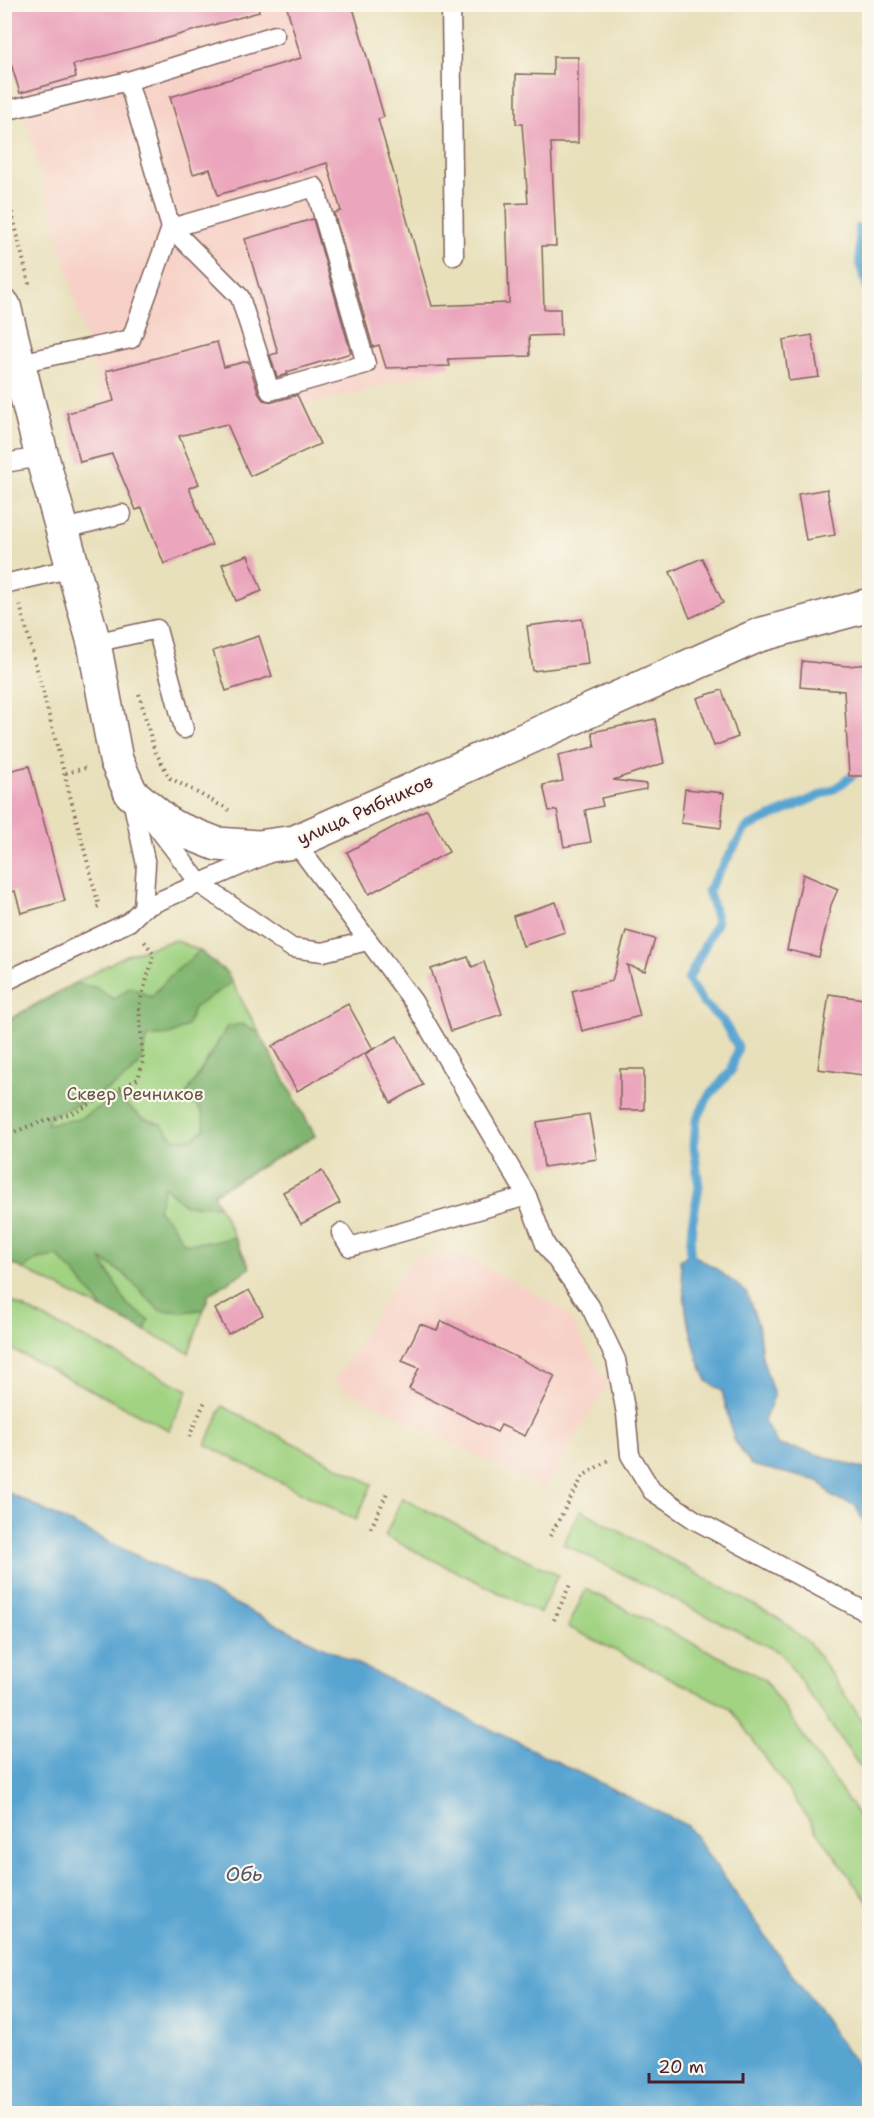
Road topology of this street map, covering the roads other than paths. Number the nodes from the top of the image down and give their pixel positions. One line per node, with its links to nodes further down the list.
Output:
1 (451, 4): 6 (lane)
2 (275, 35): 3 (lane)
3 (128, 81): 4 (lane); 5 (lane)
4 (5, 111)
5 (171, 228): 5 (lane); 8 (lane)
6 (454, 256)
7 (12, 309): 8 (street, улица Рыбников)
8 (19, 363): 9 (street, улица Рыбников)
9 (42, 457): 10 (lane); 12 (street, улица Рыбников)
10 (4, 463)
11 (122, 514): 12 (lane)
12 (62, 530): 13 (street, улица Рыбников)
13 (73, 568): 14 (lane); 16 (street, улица Рыбников)
14 (9, 583)
15 (870, 605): 19 (street, улица Рыбников)
16 (94, 643): 17 (lane); 18 (street, улица Рыбников)
17 (184, 729)
18 (131, 794): 19 (street, улица Рыбников); 20 (lane); 21 (lane)
19 (295, 842): 20 (lane); 22 (lane)
20 (200, 884): 21 (lane); 22 (lane)
21 (143, 908): 23 (lane)
22 (367, 941): 24 (lane)
23 (4, 982)
24 (527, 1196): 25 (lane); 26 (lane)
25 (341, 1233)
26 (870, 1614)

